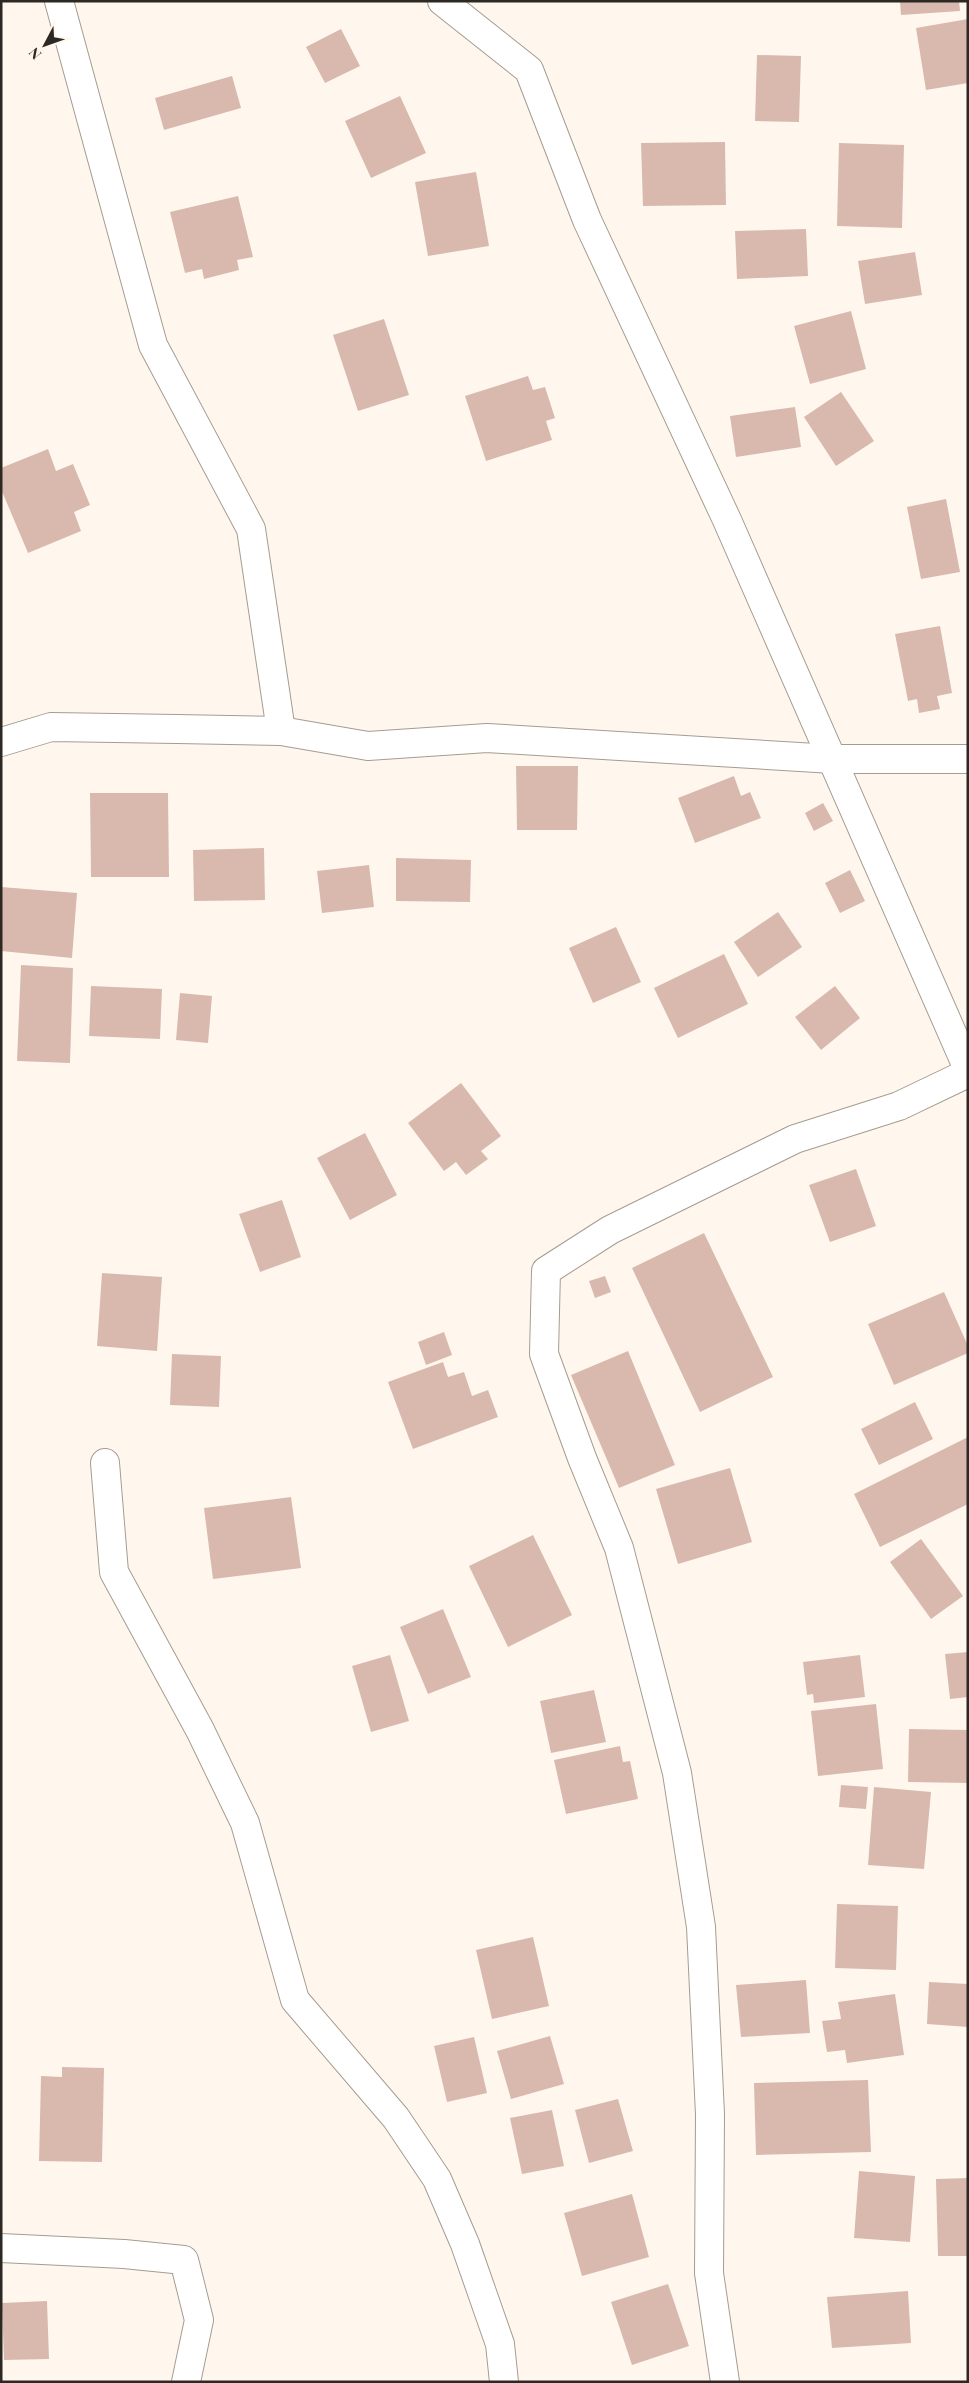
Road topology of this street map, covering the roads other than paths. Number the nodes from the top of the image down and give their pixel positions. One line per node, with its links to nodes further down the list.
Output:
1 (59, 1): 3 (street)
2 (442, 1): 5 (street)
3 (281, 731): 4 (street); 5 (street)
4 (1, 742)
5 (832, 759): 6 (street); 7 (street)
6 (968, 759)
7 (968, 1069)
8 (968, 1073): 13 (street)
9 (105, 1463): 12 (street)
10 (1, 2248): 11 (street)
11 (186, 2382)
12 (504, 2382)
13 (725, 2382)

